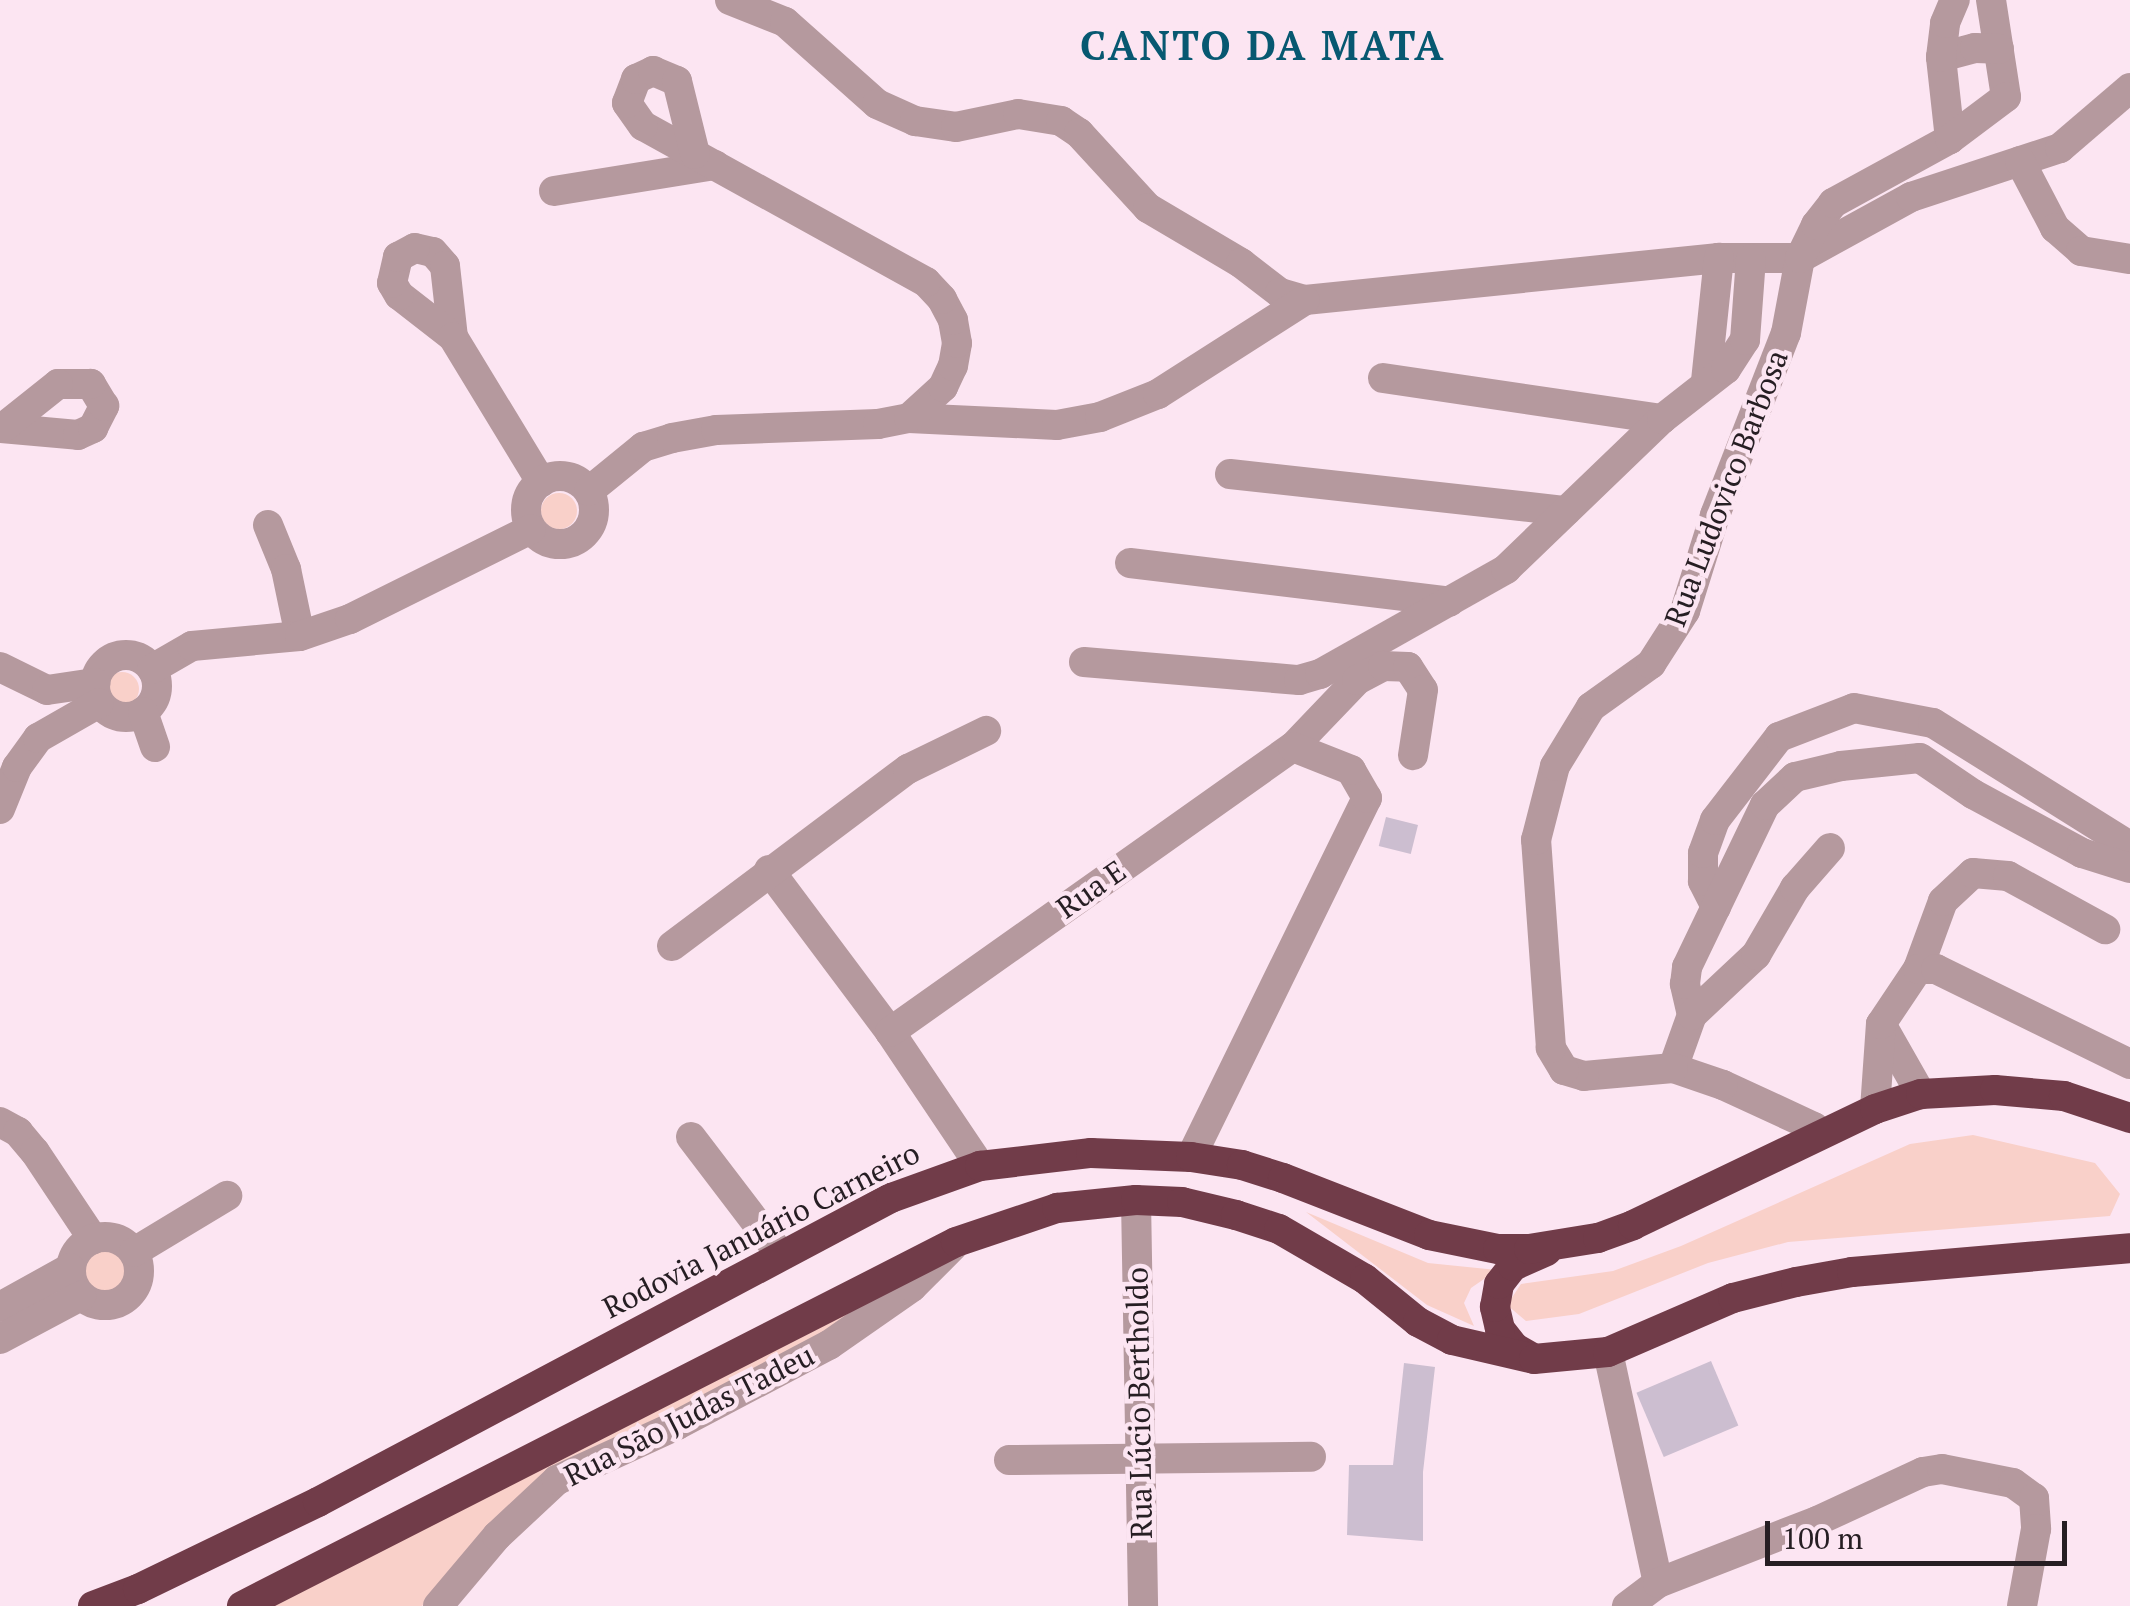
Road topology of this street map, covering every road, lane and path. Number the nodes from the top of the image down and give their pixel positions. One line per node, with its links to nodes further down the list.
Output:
1 (730, 0): 16 (street)
2 (1955, 0): 5 (street)
3 (1992, 0): 4 (street)
4 (1999, 49): 5 (street); 8 (street)
5 (1941, 57): 7 (street)
6 (2130, 88): 10 (street)
7 (1946, 91): 8 (street); 9 (street)
8 (2006, 97): 9 (street, Rua Ludovico Barbosa)
9 (1950, 139): 13 (street, Rua Ludovico Barbosa)
10 (2020, 160): 13 (street); 15 (street)
11 (554, 191): 20 (street)
12 (1719, 258): 14 (street); 16 (street); 19 (street)
13 (1800, 258): 14 (street); 53 (street, Rua Ludovico Barbosa)
14 (1751, 259): 19 (street)
15 (2130, 259)
16 (1305, 300): 20 (street)
17 (453, 337): 23 (street)
18 (1383, 378): 21 (street)
19 (1706, 381): 21 (street)
20 (909, 418): 24 (street)
21 (1662, 419): 25 (street)
22 (1230, 474): 25 (street)
23 (541, 482): 24 (street); 27 (street)
24 (589, 491): 27 (street)
25 (1566, 511): 29 (street)
26 (268, 525): 30 (street)
27 (531, 529): 30 (street)
28 (1130, 564): 29 (street)
29 (1450, 602): 31 (street)
30 (300, 636): 33 (street)
31 (1084, 662)
32 (0, 667): 34 (street)
33 (152, 669): 34 (street); 35 (street)
34 (97, 692): 35 (street); 40 (street)
35 (143, 712): 37 (street)
36 (986, 731): 44 (street)
37 (155, 747)
38 (1293, 748): 39 (street, Rua E); 51 (street, Rua E); 60 (street)
39 (1413, 756)
40 (0, 809)
41 (2130, 846): 45 (street)
42 (1830, 848): 49 (street)
43 (2130, 868): 45 (street)
44 (769, 870): 47 (street); 51 (street)
45 (1716, 907): 49 (street)
46 (2105, 928): 48 (street)
47 (672, 946)
48 (1918, 969): 50 (street); 52 (street)
49 (1692, 1015): 53 (street)
50 (1881, 1024): 54 (street); 55 (street)
51 (890, 1032): 61 (street)
52 (2130, 1064)
53 (1673, 1068): 58 (street, Rua Ludovico Barbosa)
54 (1921, 1094): 55 (highway, Rodovia Januário Carneiro); 57 (highway, Rodovia Januário Carneiro)
55 (1875, 1109): 58 (highway, Rodovia Januário Carneiro)
56 (0, 1122): 65 (street)
57 (2127, 1122)
58 (1820, 1134): 67 (highway, Rodovia Januário Carneiro)
59 (692, 1137): 71 (street)
60 (1190, 1157): 61 (highway, Rodovia Januário Carneiro); 67 (highway, Rodovia Januário Carneiro)
61 (980, 1166): 71 (highway, Rodovia Januário Carneiro)
62 (226, 1196): 69 (street)
63 (1136, 1200): 66 (highway); 76 (highway); 79 (street, Rua Lúcio Bertholdo)
64 (2130, 1225): 70 (highway)
65 (93, 1239): 69 (street); 72 (street)
66 (956, 1242): 82 (highway); 83 (street, Rua São Judas Tadeu)
67 (1559, 1246): 76 (highway)
68 (2130, 1248): 70 (highway)
69 (134, 1252): 72 (street)
70 (2060, 1253): 75 (highway)
71 (780, 1254): 81 (highway, Rodovia Januário Carneiro)
72 (76, 1282): 73 (street); 74 (street)
73 (0, 1307)
74 (0, 1340)
75 (1608, 1352): 76 (highway); 80 (street)
76 (1534, 1359)
77 (1311, 1457): 79 (street)
78 (1009, 1460): 79 (street)
79 (1141, 1460): 84 (street, Rua Lúcio Bertholdo)
80 (1658, 1583): 85 (street); 86 (street)
81 (93, 1606)
82 (242, 1606)
83 (438, 1606)
84 (1143, 1606)
85 (1627, 1606)
86 (2022, 1606)

